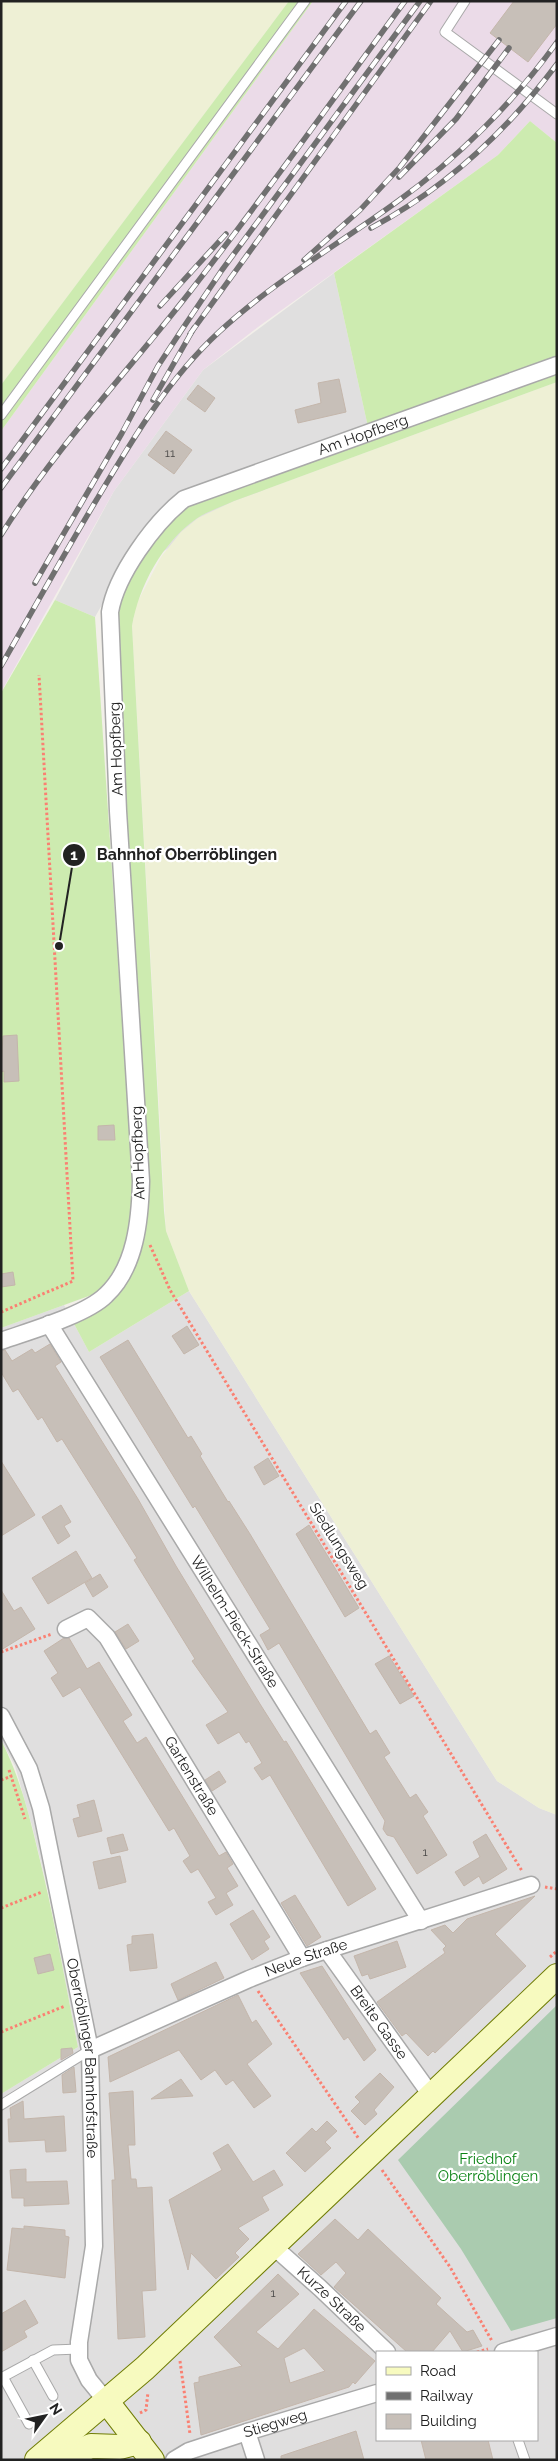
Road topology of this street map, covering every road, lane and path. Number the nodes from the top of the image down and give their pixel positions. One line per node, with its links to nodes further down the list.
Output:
1 (305, 1): 5 (lane)
2 (465, 1): 3 (lane)
3 (557, 114)
4 (557, 365): 9 (street, Am Hopfberg)
5 (1, 415)
6 (39, 675): 8 (path)
7 (149, 1243): 14 (path, Siedlungsweg)
8 (1, 1312)
9 (49, 1324): 10 (street, Am Hopfberg); 17 (street, Wilhelm-Pieck-Straße)
10 (1, 1341)
11 (66, 1629): 12 (path); 19 (street, Gartenstraße)
12 (1, 1652)
13 (1, 1716): 15 (street, Oberröblinger Bahnhofstraße)
14 (531, 1885): 17 (street, Neue Straße)
15 (57, 1887): 16 (path); 22 (street, Oberröblinger Bahnhofstraße)
16 (1, 1908)
17 (421, 1921): 18 (street, Neue Straße)
18 (327, 1950): 19 (street, Neue Straße); 25 (street, Breite Gasse)
19 (302, 1958): 21 (street, Neue Straße)
20 (557, 1976): 25 (main road)
21 (249, 1979): 24 (street, Neue Straße); 27 (path)
22 (80, 2000): 23 (path); 24 (street, Oberröblinger Bahnhofstraße)
23 (1, 2032)
24 (90, 2050): 26 (lane); 32 (street, Oberröblinger Bahnhofstraße)
25 (431, 2095): 29 (main road)
26 (1, 2105)
27 (354, 2131)
28 (382, 2171): 33 (path)
29 (274, 2247): 31 (main road); 34 (street, Kurze Straße)
30 (557, 2336): 33 (street)
31 (176, 2339): 39 (main road); 43 (path)
32 (79, 2349): 35 (lane); 39 (street, Oberröblinger Bahnhofstraße)
33 (499, 2349)
34 (386, 2351)
35 (33, 2360): 36 (lane); 38 (lane)
36 (2, 2378): 40 (lane)
37 (376, 2393): 41 (street, Stiegweg)
38 (53, 2396)
39 (107, 2402): 44 (main road); 45 (main road)
40 (29, 2424)
41 (247, 2432): 43 (street, Stiegweg); 47 (street)
42 (518, 2441): 48 (lane)
43 (195, 2450): 46 (street, Stiegweg)
44 (145, 2451): 45 (main road)
45 (49, 2459)
46 (174, 2460)
47 (256, 2460)
48 (525, 2460)

